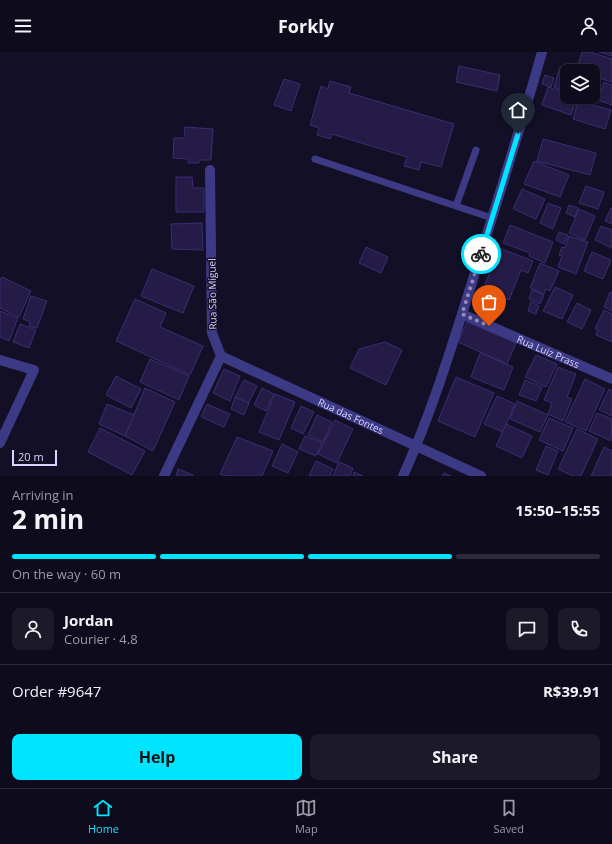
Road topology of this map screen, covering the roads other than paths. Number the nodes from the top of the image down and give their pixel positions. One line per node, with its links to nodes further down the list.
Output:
1 (542, 52): 6 (street)
2 (476, 150): 5 (lane)
3 (315, 159): 5 (lane)
4 (210, 170): 8 (street, Rua São Miguel)
5 (456, 206): 6 (lane)
6 (492, 218): 7 (street)
7 (462, 314): 10 (street, Rua Luiz Prass); 12 (street)
8 (221, 356): 12 (street, Rua das Fontes); 13 (street)
9 (0, 360): 11 (street)
10 (612, 379)
11 (0, 443)
12 (417, 446): 14 (street); 15 (street, Rua das Fontes)
13 (164, 476)
14 (403, 476)
15 (481, 476)

